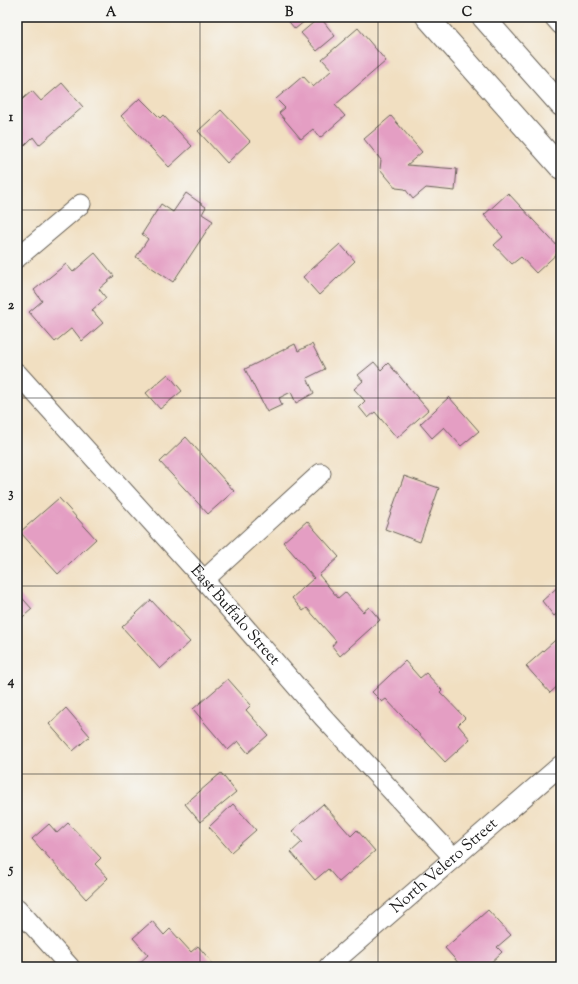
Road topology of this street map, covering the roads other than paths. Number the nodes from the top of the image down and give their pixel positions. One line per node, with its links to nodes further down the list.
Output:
1 (427, 17): 6 (main road)
2 (483, 17): 5 (main road)
3 (554, 17): 4 (street)
4 (561, 25)
5 (561, 105)
6 (561, 168)
7 (81, 204): 8 (street)
8 (17, 258)
9 (17, 373): 11 (street, East Buffalo Street)
10 (321, 473): 11 (street)
11 (204, 580): 13 (street, East Buffalo Street)
12 (561, 765): 13 (street, North Velero Street)
13 (454, 858): 16 (street, North Velero Street)
14 (17, 908): 15 (street)
15 (70, 967)
16 (328, 967)

